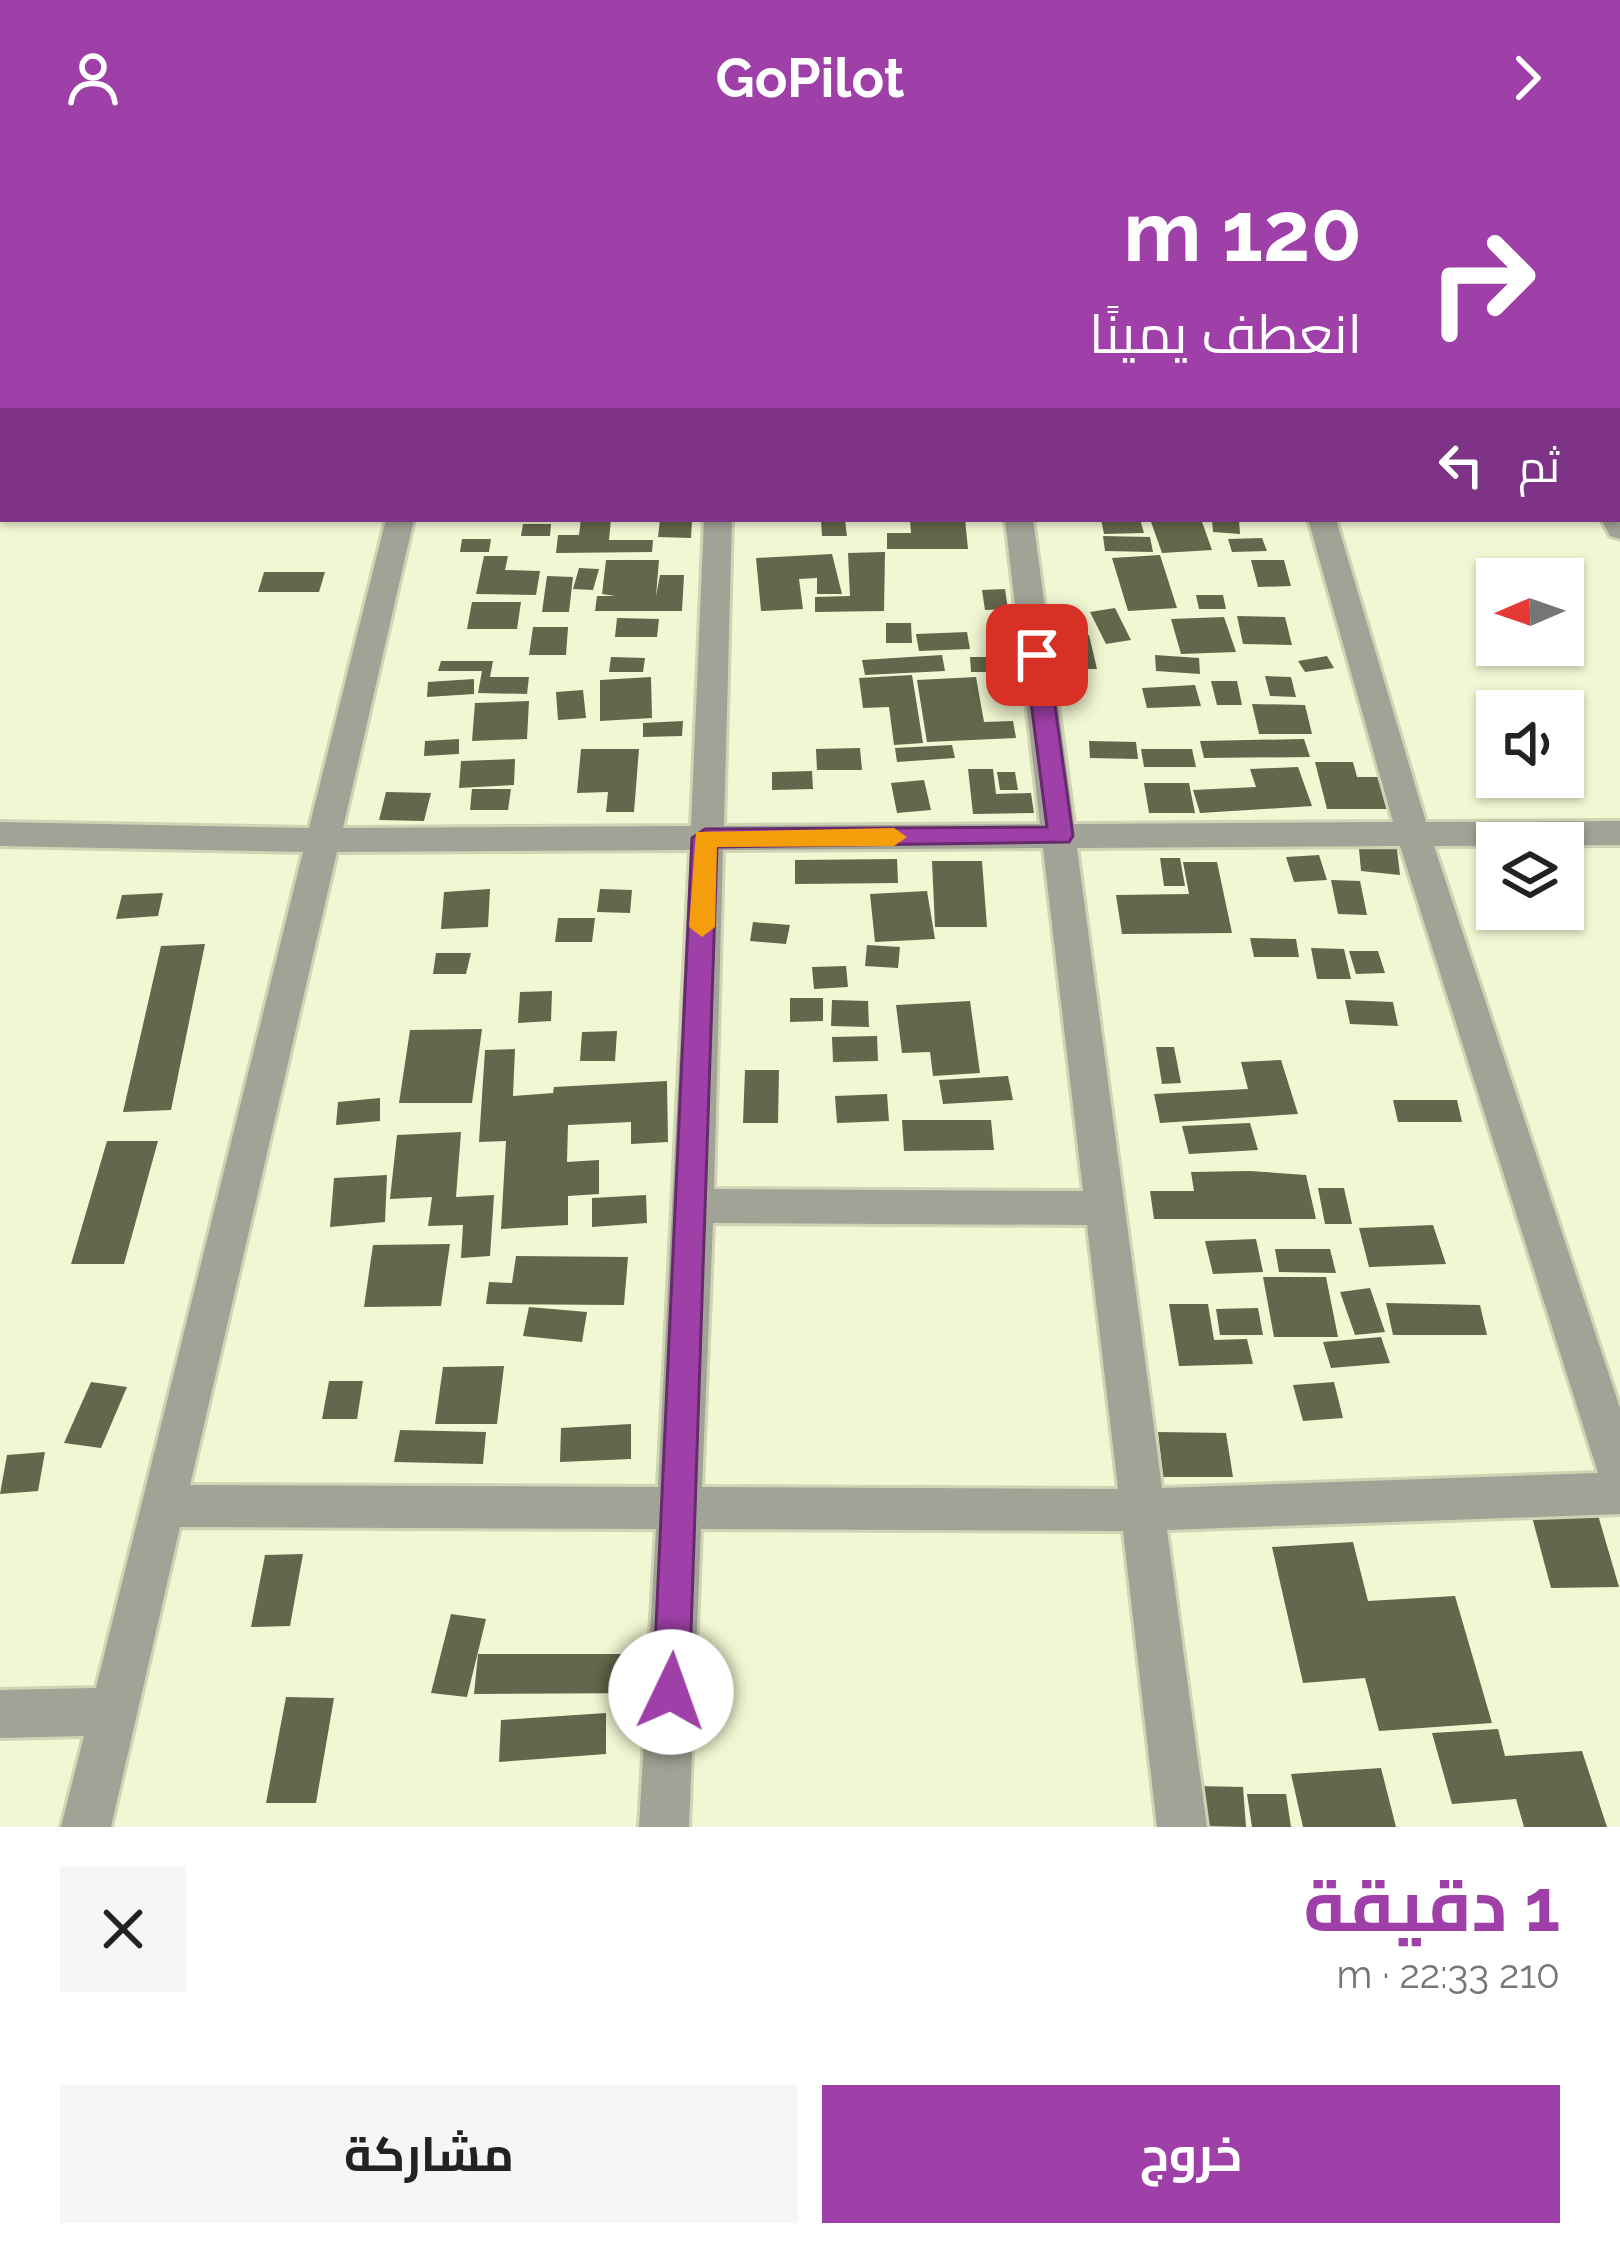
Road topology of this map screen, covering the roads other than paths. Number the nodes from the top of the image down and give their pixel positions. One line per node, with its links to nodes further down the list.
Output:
1 (399, 522): 10 (street)
2 (718, 522): 9 (street)
3 (1019, 522): 8 (street)
4 (1323, 522): 5 (street)
5 (1413, 833): 6 (street); 8 (street); 13 (street)
6 (1620, 833)
7 (0, 834): 10 (street)
8 (1060, 836): 9 (street); 12 (street)
9 (705, 838): 10 (street); 11 (street)
10 (326, 840): 15 (street)
11 (694, 1206): 12 (street); 17 (street)
12 (1107, 1208): 16 (street)
13 (1620, 1474)
14 (1620, 1493): 16 (street)
15 (164, 1506): 17 (street); 18 (street)
16 (1142, 1510): 17 (street); 22 (street)
17 (680, 1513): 21 (street)
18 (114, 1712): 19 (street); 20 (street)
19 (0, 1714)
20 (86, 1827)
21 (664, 1827)
22 (1182, 1827)

